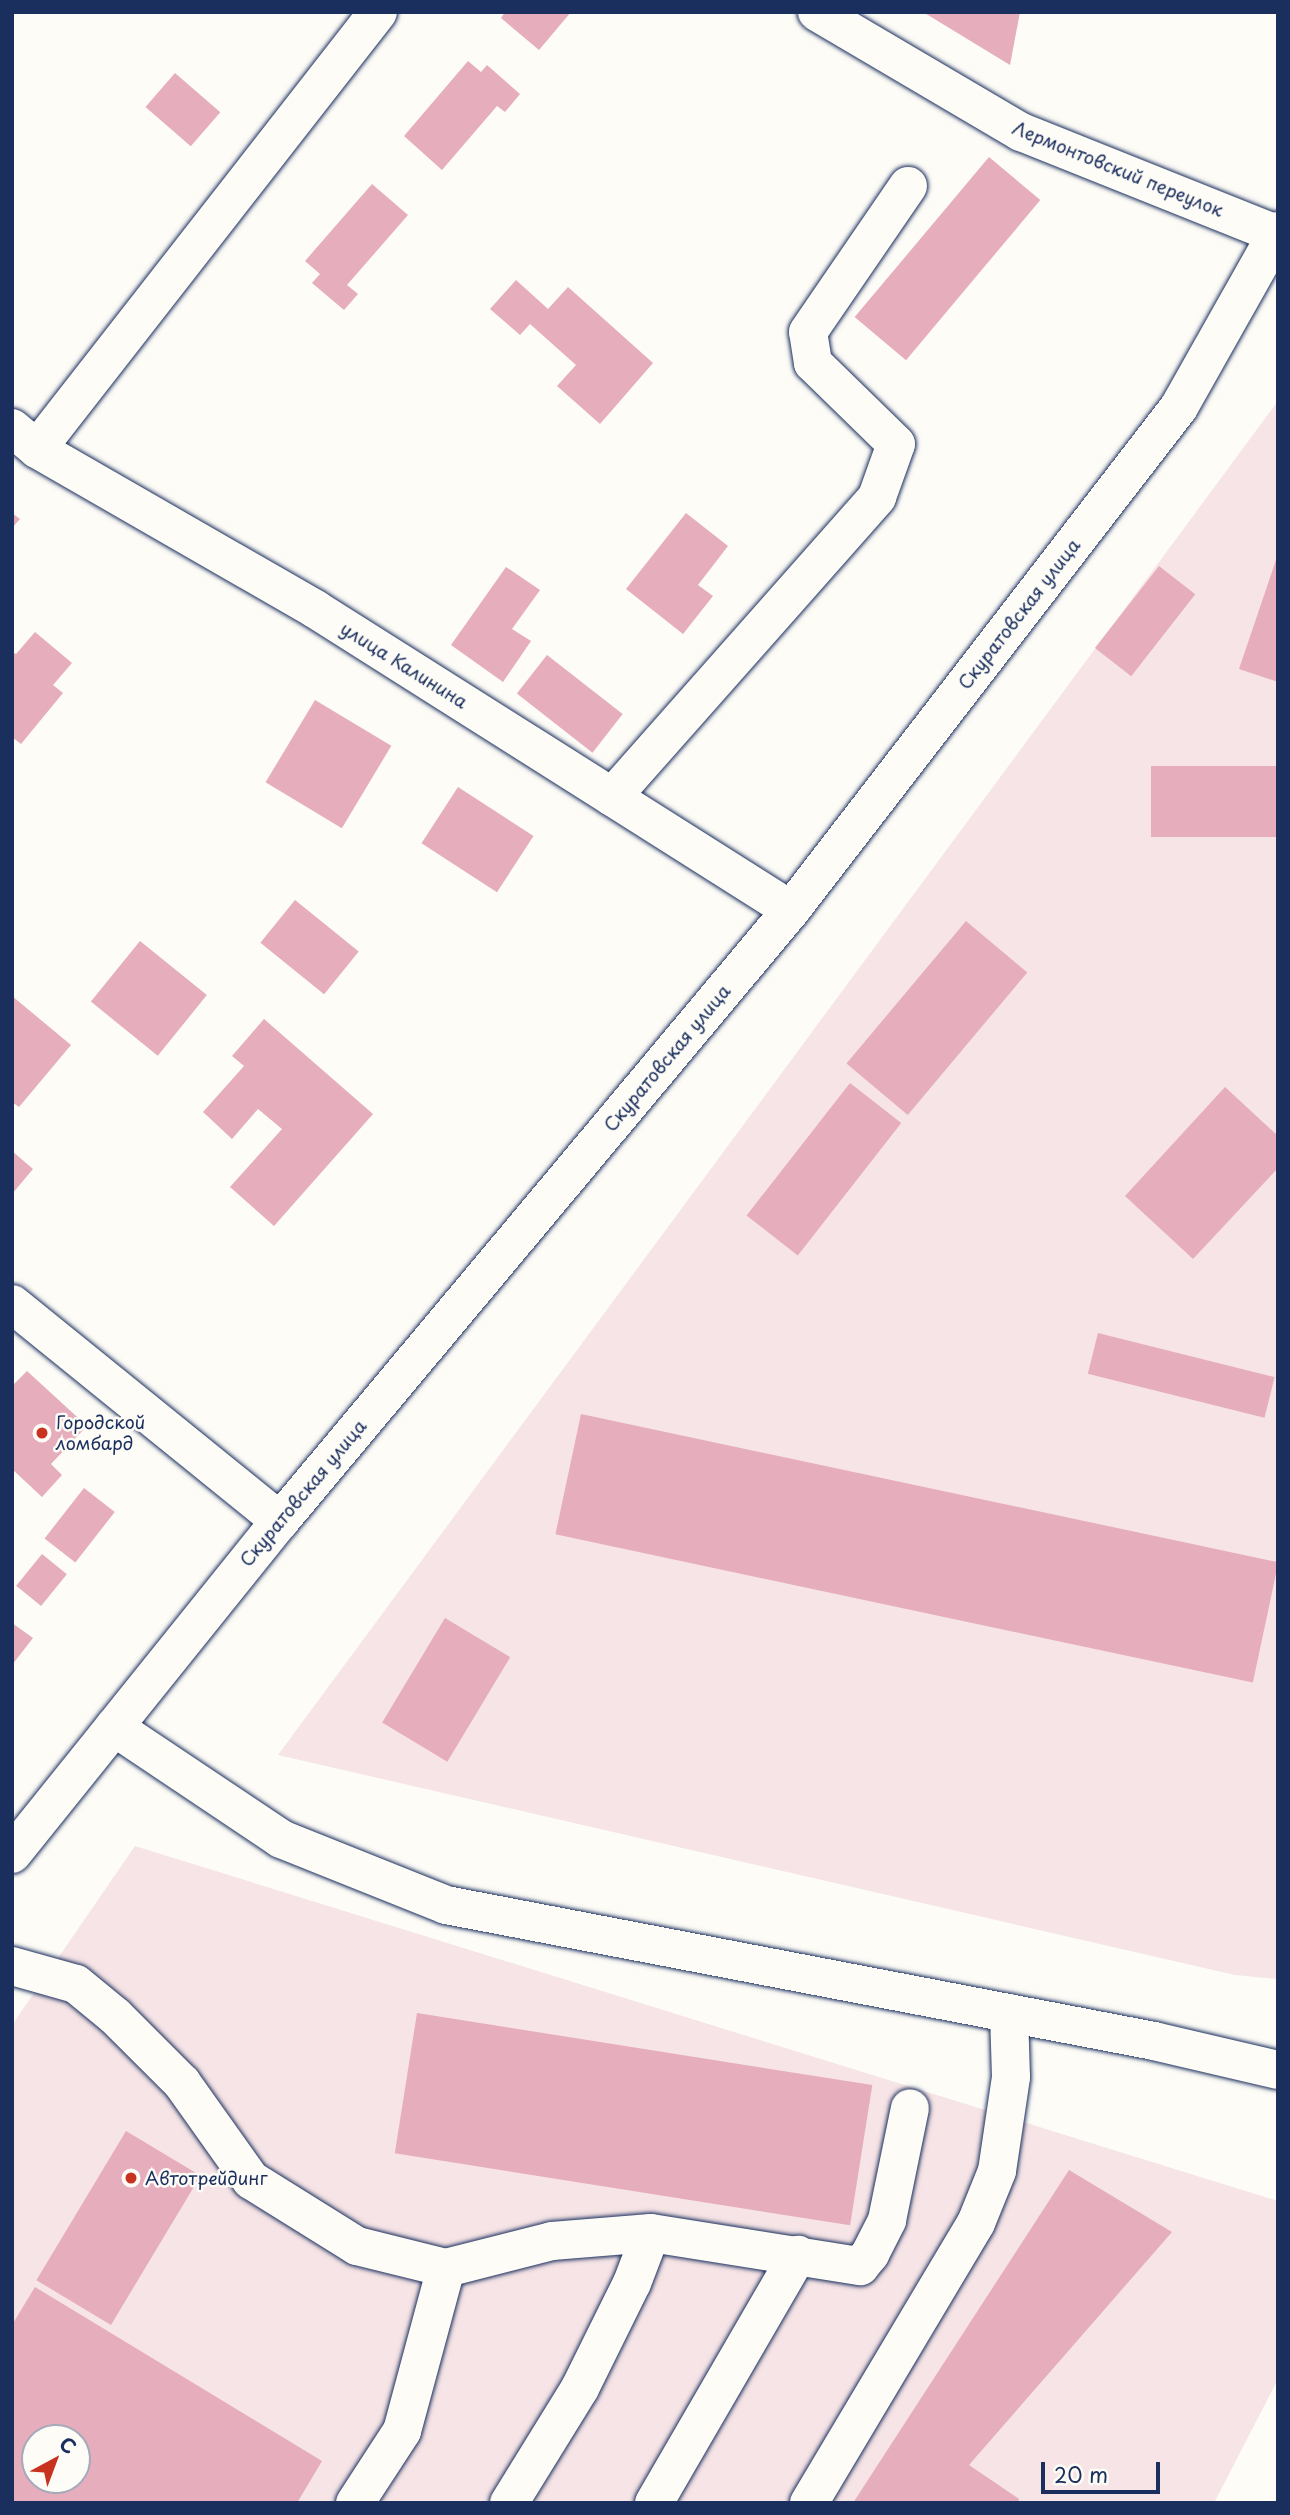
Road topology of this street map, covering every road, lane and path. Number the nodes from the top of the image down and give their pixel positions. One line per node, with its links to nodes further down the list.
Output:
1 (378, 12): 5 (street)
2 (817, 12): 4 (street, Лермонтовский переулок)
3 (908, 186): 6 (street)
4 (1277, 234): 7 (street, Скуратовская улица)
5 (25, 438): 6 (street, улица Калинина)
6 (611, 797): 7 (street, улица Калинина)
7 (791, 910): 9 (street, Скуратовская улица)
8 (12, 1304): 9 (street)
9 (279, 1521): 10 (street, Скуратовская улица)
10 (114, 1727): 11 (street, Скуратовская улица); 13 (street)
11 (12, 1854)
12 (12, 1966): 18 (street)
13 (1009, 2013): 14 (street); 22 (street)
14 (1278, 2070)
15 (910, 2108): 17 (street)
16 (651, 2233): 17 (street); 18 (street); 20 (street)
17 (798, 2255): 21 (street)
18 (446, 2268): 19 (street)
19 (355, 2503)
20 (509, 2503)
21 (654, 2503)
22 (809, 2503)

